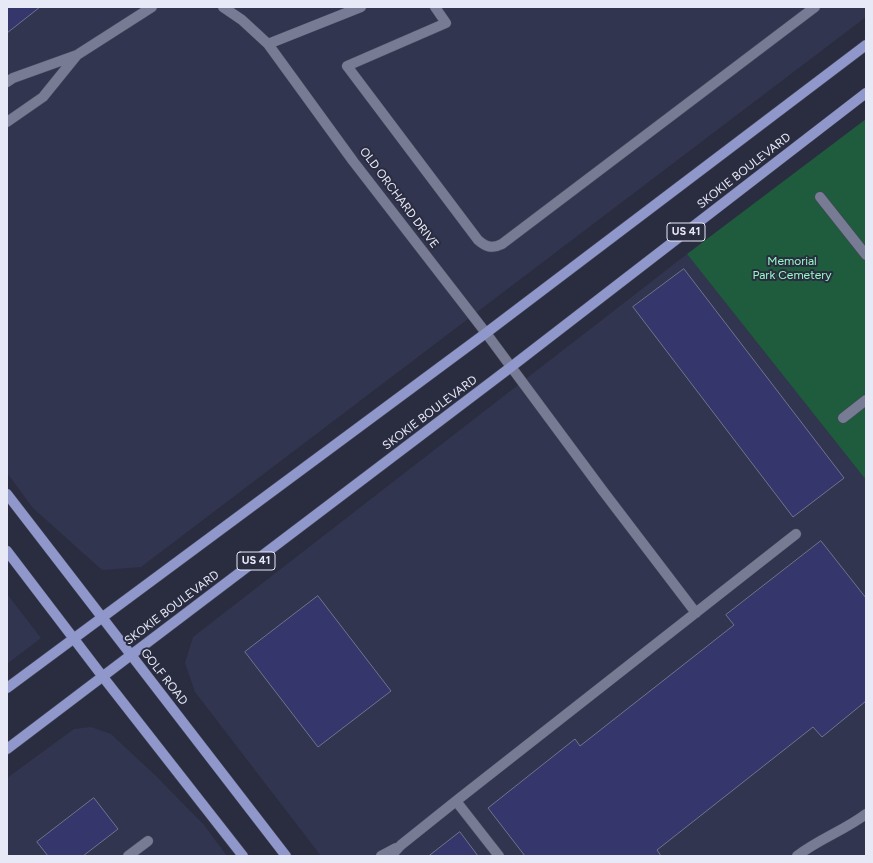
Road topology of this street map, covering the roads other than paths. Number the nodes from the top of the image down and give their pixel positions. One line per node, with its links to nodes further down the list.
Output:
1 (152, 7): 8 (lane)
2 (223, 7): 6 (lane, OLD ORCHARD DRIVE)
3 (361, 7): 6 (lane)
4 (435, 7): 5 (lane)
5 (815, 7)
6 (268, 44): 14 (lane, OLD ORCHARD DRIVE)
7 (866, 45): 14 (main road)
8 (77, 56): 9 (lane); 11 (lane)
9 (7, 82)
10 (866, 93): 15 (main road, SKOKIE BOULEVARD / US 41)
11 (7, 122)
12 (820, 197): 13 (lane)
13 (866, 255)
14 (486, 333): 15 (lane, OLD ORCHARD DRIVE); 22 (main road)
15 (511, 367): 21 (lane, OLD ORCHARD DRIVE); 24 (main road, SKOKIE BOULEVARD / US 41)
16 (866, 400): 17 (lane)
17 (843, 418)
18 (7, 494): 22 (main road, GOLF ROAD)
19 (796, 534): 21 (lane)
20 (7, 550): 23 (main road)
21 (696, 613): 28 (lane)
22 (101, 618): 23 (main road); 24 (main road, GOLF ROAD)
23 (73, 638): 25 (main road); 26 (main road)
24 (131, 656): 25 (main road, SKOKIE BOULEVARD / US 41); 34 (main road, GOLF ROAD)
25 (102, 677): 27 (main road, SKOKIE BOULEVARD / US 41); 33 (main road)
26 (7, 688)
27 (7, 749)
28 (456, 801): 31 (lane); 37 (lane)
29 (866, 814): 38 (lane)
30 (148, 841): 32 (lane)
31 (401, 845): 35 (lane); 36 (lane)
32 (128, 856)
33 (243, 856)
34 (286, 856)
35 (381, 856)
36 (391, 856)
37 (499, 856)
38 (797, 856)

